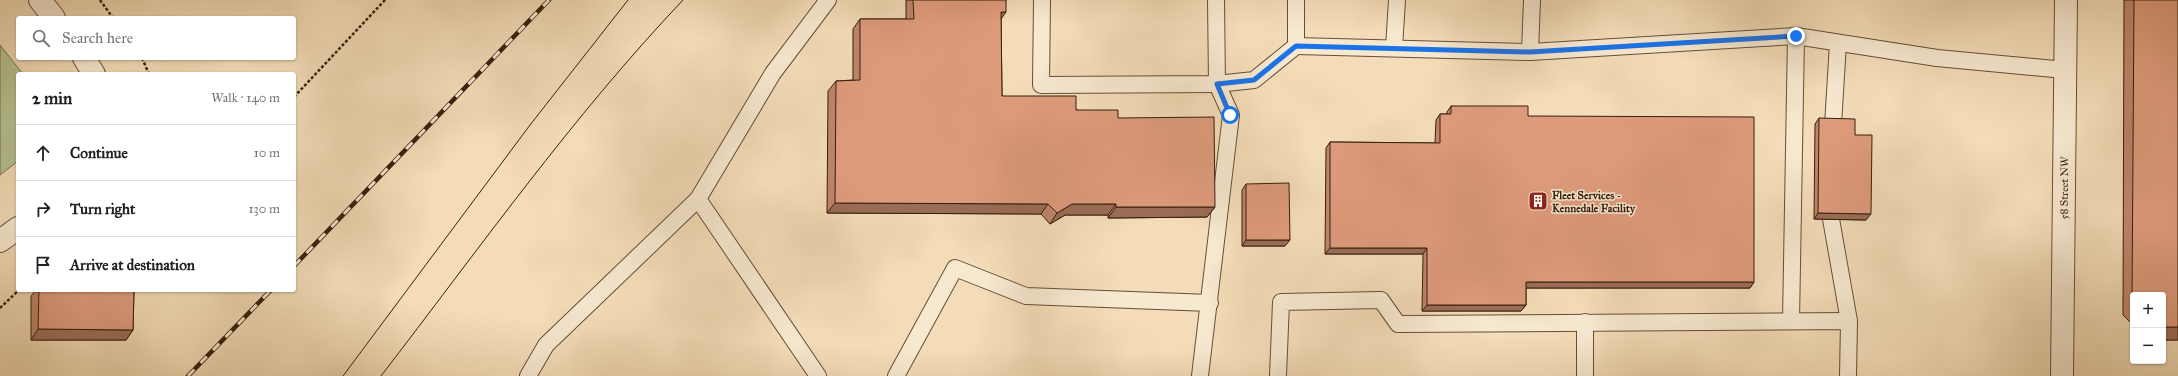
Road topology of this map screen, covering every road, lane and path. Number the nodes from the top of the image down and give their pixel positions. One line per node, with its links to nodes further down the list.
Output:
1 (40, 0): 11 (street)
2 (100, 0): 12 (path)
3 (385, 0): 24 (path)
4 (828, 0): 26 (lane)
5 (1042, 0): 23 (lane)
6 (1216, 0): 23 (lane)
7 (1296, 0): 15 (lane)
8 (1397, 0): 16 (lane)
9 (1532, 0): 17 (lane)
10 (2066, 0): 20 (street, 58 Street NW)
11 (52, 16)
12 (112, 16)
13 (1796, 36): 14 (lane); 17 (lane); 33 (lane)
14 (1838, 43): 20 (lane); 25 (lane)
15 (1296, 46): 16 (lane); 23 (lane)
16 (1394, 48): 17 (lane)
17 (1530, 52)
18 (85, 60): 21 (street)
19 (143, 60): 22 (path)
20 (2065, 70): 43 (street, 58 Street NW)
21 (93, 72)
22 (148, 72)
23 (1217, 84): 31 (lane)
24 (296, 95)
25 (1833, 125)
26 (698, 199): 36 (lane); 37 (lane)
27 (1831, 219): 34 (lane)
28 (16, 229): 29 (street)
29 (0, 241)
30 (17, 292): 32 (path)
31 (1210, 303): 38 (lane); 39 (lane)
32 (0, 308)
33 (1791, 321): 34 (lane); 35 (lane)
34 (1849, 321): 42 (lane)
35 (1585, 322): 40 (lane); 41 (lane)
36 (528, 376)
37 (818, 376)
38 (896, 376)
39 (1200, 376)
40 (1278, 376)
41 (1585, 376)
42 (1848, 376)
43 (2062, 376)

